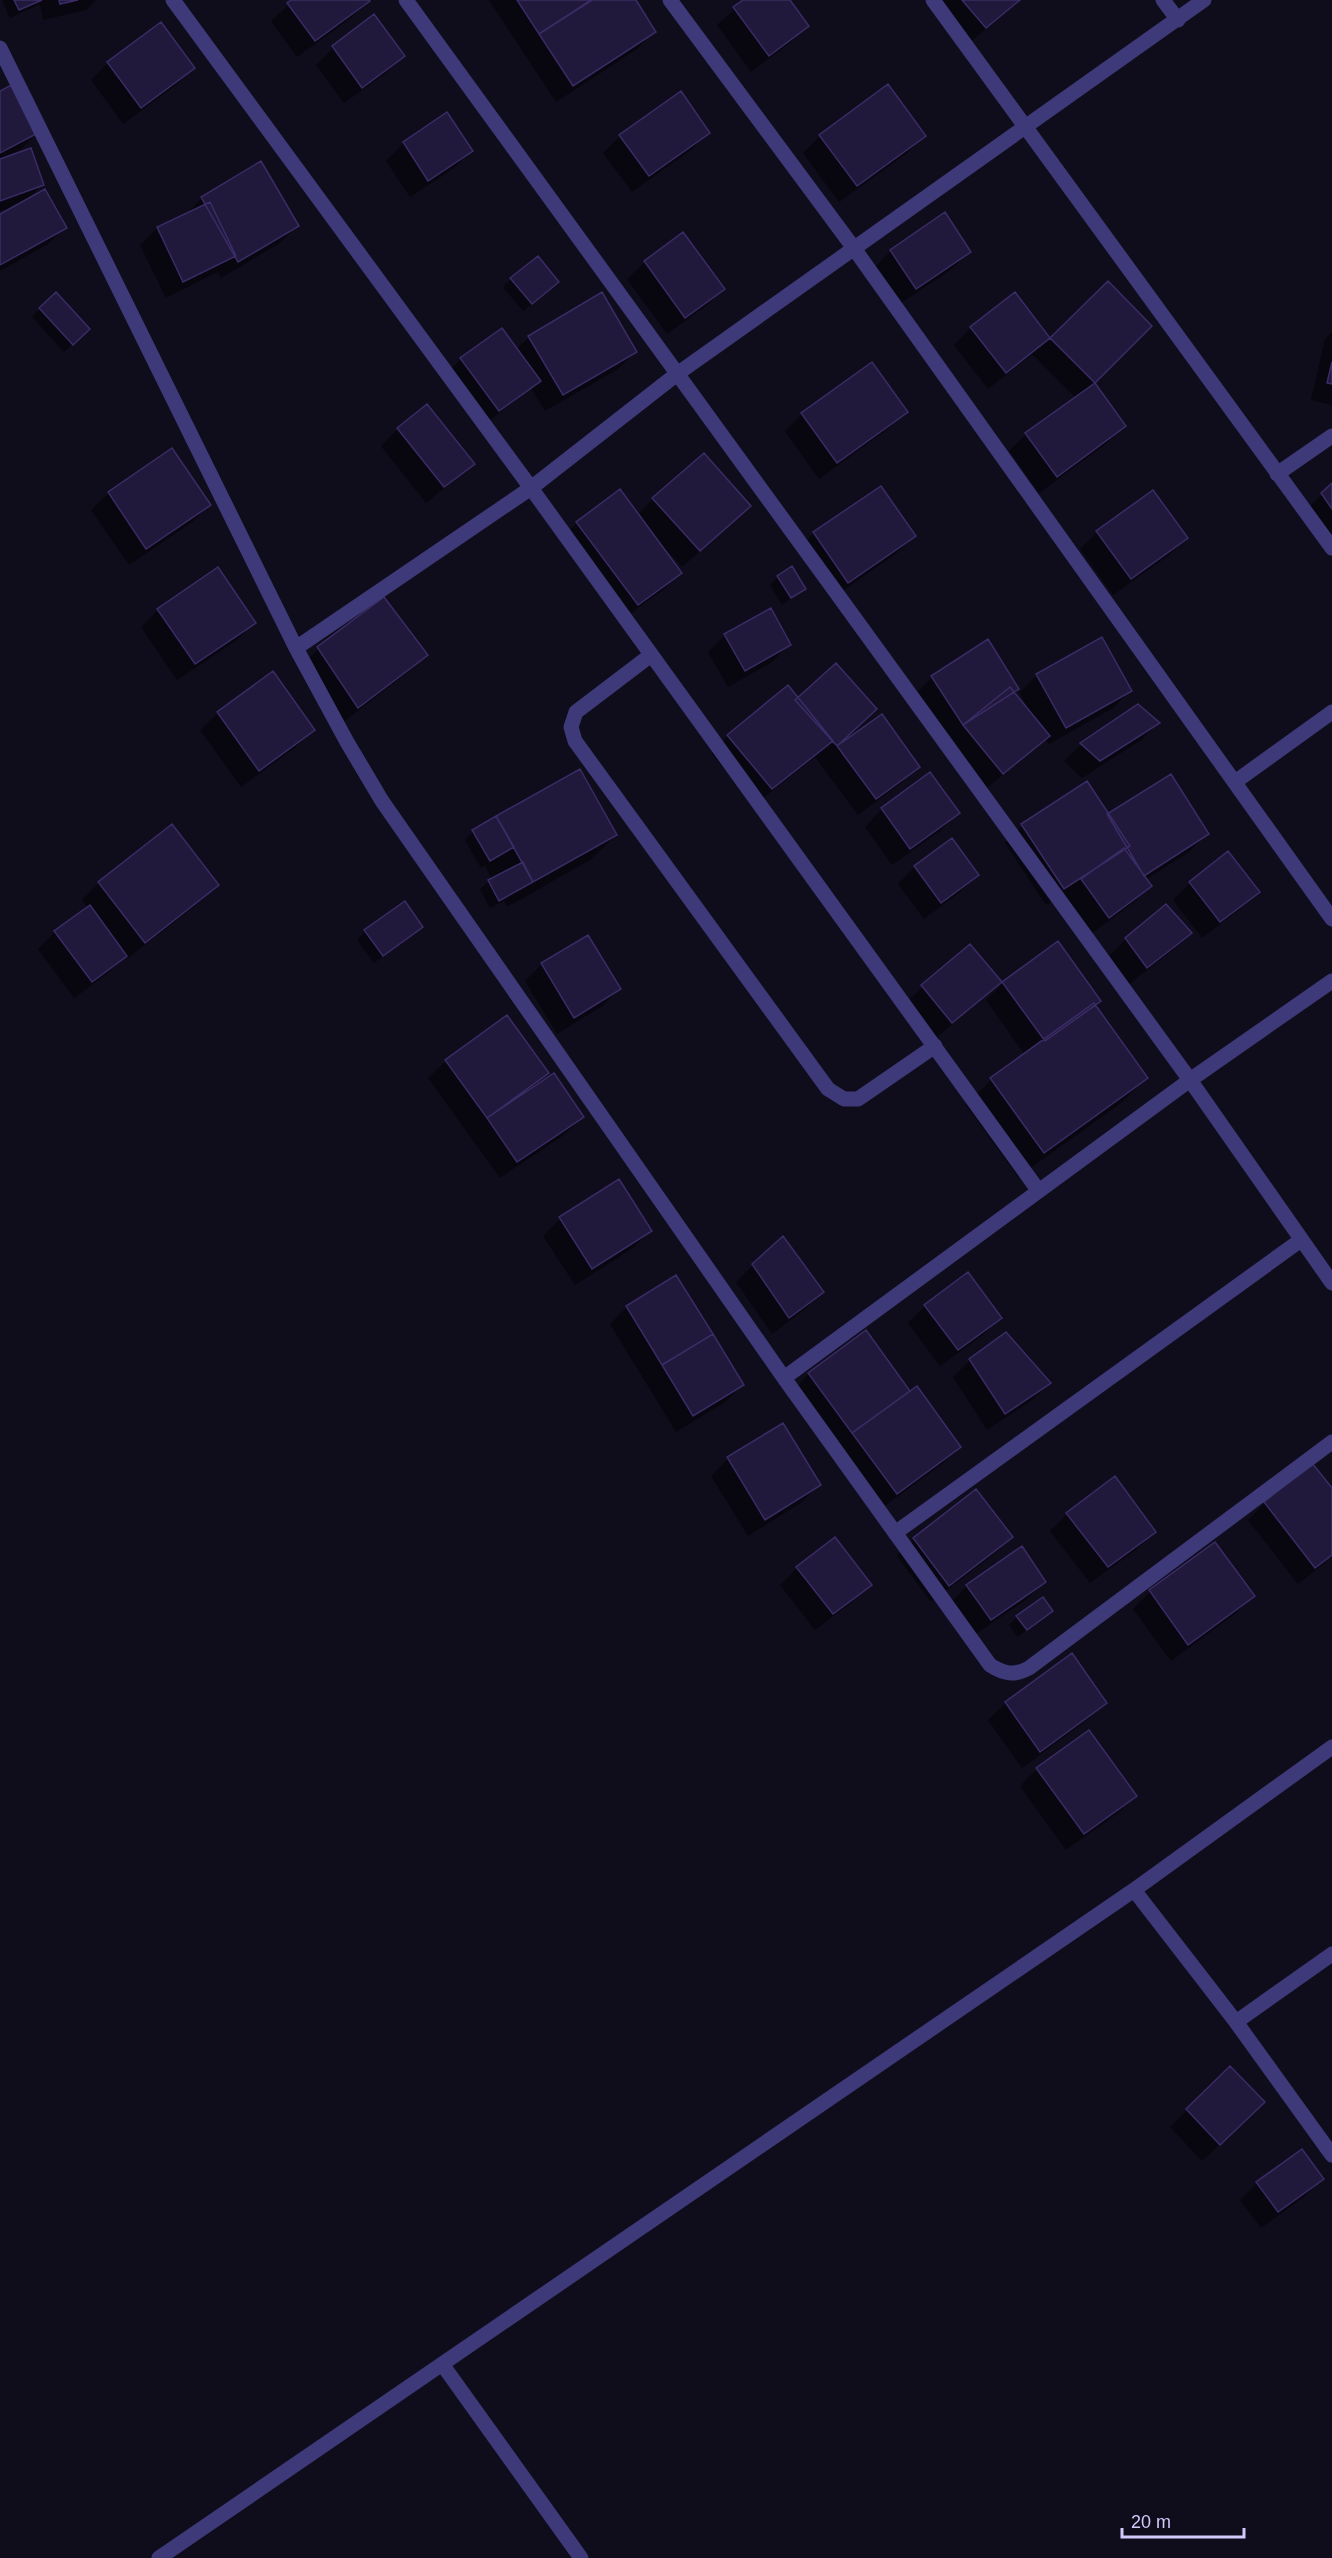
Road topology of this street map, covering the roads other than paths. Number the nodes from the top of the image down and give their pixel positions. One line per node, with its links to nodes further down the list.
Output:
1 (173, 0): 14 (street)
2 (406, 0): 11 (street)
3 (670, 0): 10 (street)
4 (933, 0): 9 (street)
5 (1163, 0): 7 (street)
6 (1204, 0): 7 (street)
7 (1178, 20): 9 (street)
8 (0, 48): 16 (street)
9 (1026, 128): 10 (street); 13 (street)
10 (853, 248): 11 (street); 19 (street)
11 (677, 374): 14 (street); 23 (street)
12 (1332, 436): 13 (street)
13 (1277, 474): 15 (street)
14 (531, 488): 16 (street); 17 (street)
15 (1332, 548)
16 (296, 648): 27 (street)
17 (651, 655): 22 (street); 22 (street)
18 (1332, 712): 19 (street)
19 (1235, 782): 20 (street)
20 (1332, 919)
21 (1332, 981): 23 (street)
22 (935, 1046): 24 (street)
23 (1190, 1080): 24 (street); 25 (street)
24 (1038, 1190): 27 (street)
25 (1301, 1240): 26 (street); 29 (street)
26 (1332, 1283)
27 (784, 1378): 29 (street)
28 (1332, 1442): 29 (street)
29 (895, 1533)
30 (1332, 1747): 31 (street)
31 (1134, 1890): 33 (street); 35 (street)
32 (1332, 1954): 33 (street)
33 (1236, 2022): 34 (street)
34 (1332, 2155)
35 (442, 2364): 36 (street); 37 (street)
36 (159, 2558)
37 (581, 2558)

